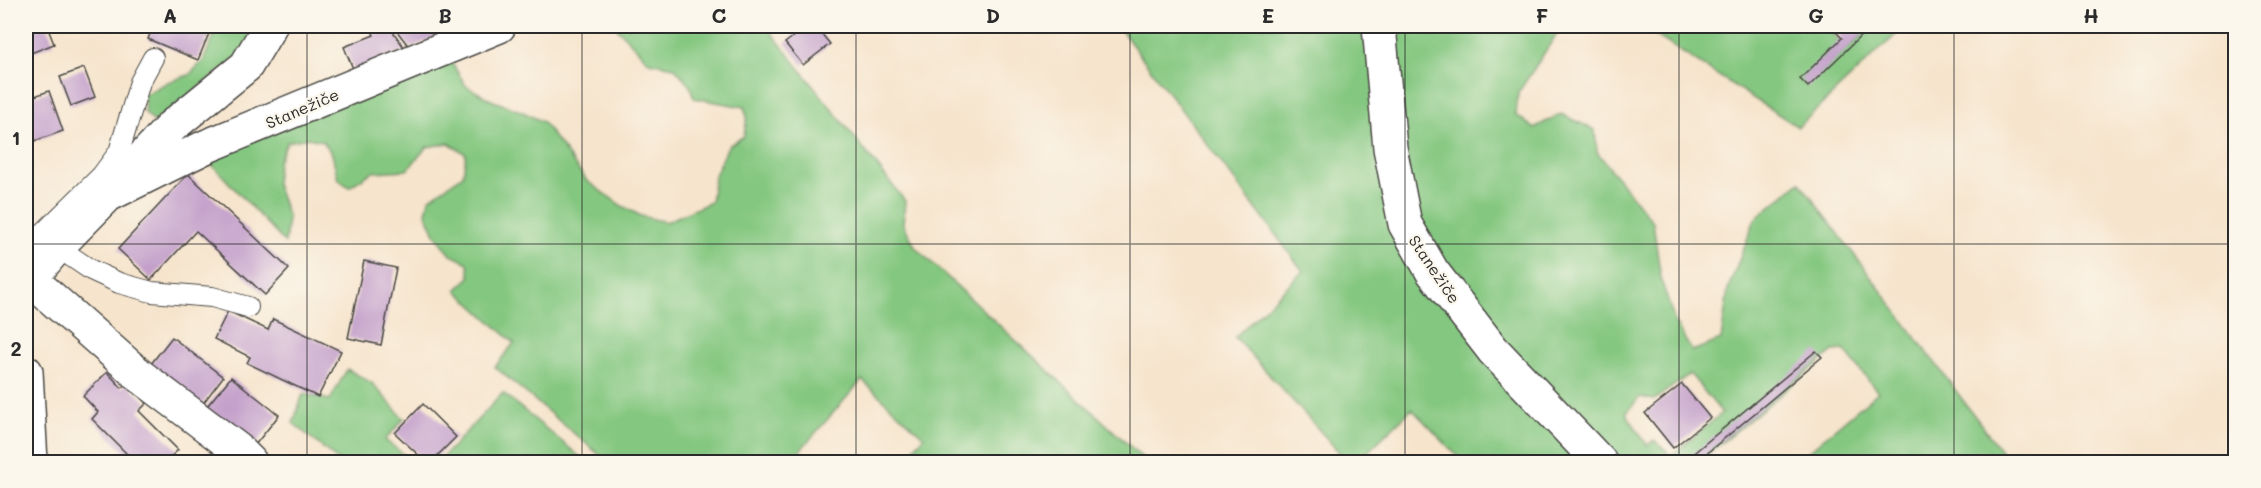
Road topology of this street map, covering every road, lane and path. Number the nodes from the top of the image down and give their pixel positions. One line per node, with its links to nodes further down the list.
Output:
1 (270, 26): 5 (street, Stanežiče)
2 (499, 26): 5 (street, Stanežiče)
3 (1379, 26): 11 (street, Stanežiče)
4 (153, 58): 6 (lane)
5 (108, 195): 6 (street, Stanežiče)
6 (35, 266): 7 (lane); 10 (street)
7 (249, 307)
8 (26, 372): 9 (street)
9 (31, 462)
10 (250, 462)
11 (1600, 462)

